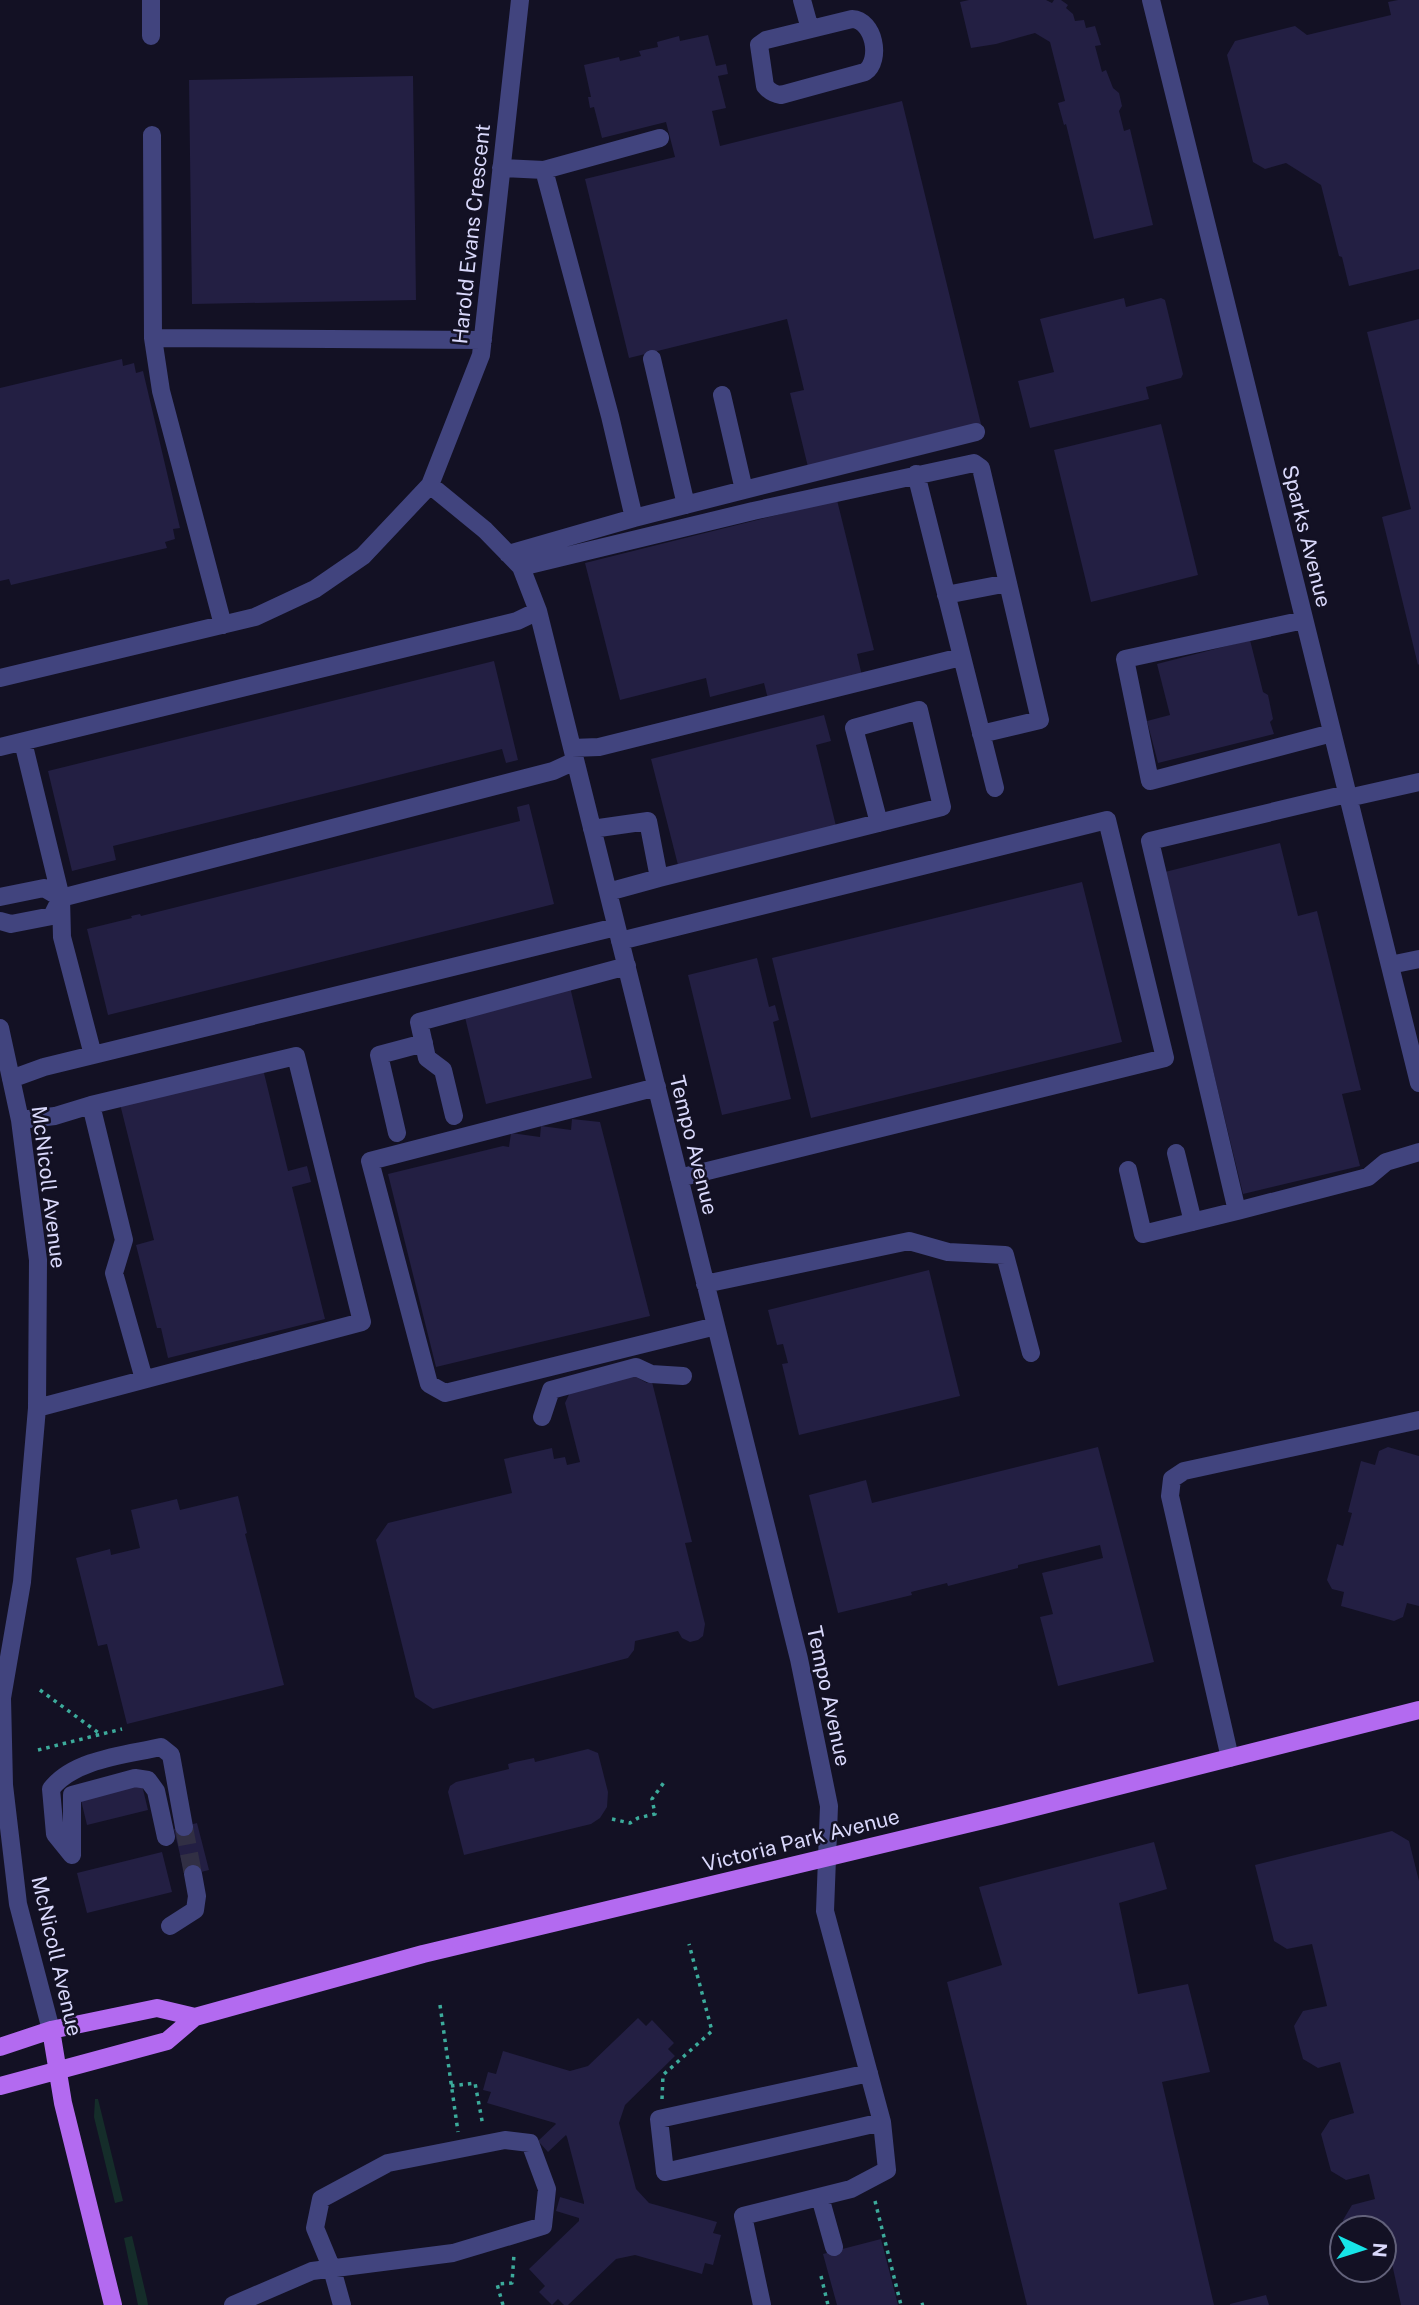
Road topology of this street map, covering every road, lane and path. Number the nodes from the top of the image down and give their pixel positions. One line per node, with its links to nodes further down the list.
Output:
1 (151, 0): 6 (street)
2 (520, 0): 9 (street, Harold Evans Crescent)
3 (802, 0): 5 (street)
4 (1151, 0): 25 (street, Sparks Avenue)
5 (810, 29): 5 (street)
6 (151, 36)
7 (152, 135): 11 (street)
8 (660, 138): 10 (street)
9 (501, 167): 10 (street); 12 (street, Harold Evans Crescent)
10 (544, 170): 20 (street)
11 (153, 338): 12 (street); 26 (street)
12 (482, 340): 17 (street, Harold Evans Crescent)
13 (652, 359): 19 (street)
14 (722, 395): 18 (street)
15 (976, 432): 18 (street)
16 (916, 474): 21 (street); 22 (street); 23 (street)
17 (430, 485): 21 (street, Tempo Avenue); 26 (street, Harold Evans Crescent)
18 (744, 489): 19 (street)
19 (686, 505): 20 (street)
20 (634, 517): 21 (street)
21 (514, 561): 24 (street, Tempo Avenue)
22 (1008, 583): 23 (street); 30 (street)
23 (946, 595): 27 (street)
24 (538, 611): 31 (street); 33 (street, Tempo Avenue)
25 (1304, 620): 29 (street, Sparks Avenue); 29 (street)
26 (223, 625): 28 (street, Harold Evans Crescent)
27 (961, 657): 30 (street); 33 (street)
28 (0, 678)
29 (1332, 733): 36 (street, Sparks Avenue)
30 (981, 734): 35 (street)
31 (23, 741): 32 (street); 42 (street)
32 (0, 747)
33 (573, 754): 38 (street, Tempo Avenue); 42 (street)
34 (1419, 782): 36 (street)
35 (995, 788)
36 (1348, 796): 46 (street, Sparks Avenue); 62 (street)
37 (879, 823): 37 (street); 39 (street)
38 (592, 829): 39 (street); 40 (street, Tempo Avenue)
39 (659, 878): 40 (street)
40 (608, 892): 44 (street, Tempo Avenue)
41 (0, 897): 42 (street)
42 (61, 898): 43 (street); 50 (street)
43 (0, 921)
44 (618, 934): 47 (street, Tempo Avenue); 50 (street); 61 (street)
45 (1415, 960): 46 (street)
46 (1390, 965): 52 (street, Sparks Avenue)
47 (627, 967): 49 (street); 53 (street, Tempo Avenue)
48 (0, 1028): 51 (street, McNicoll Avenue)
49 (424, 1043): 55 (street); 57 (street)
50 (93, 1055): 51 (street)
51 (11, 1079): 56 (street, McNicoll Avenue)
52 (1419, 1083)
53 (657, 1087): 61 (street, Tempo Avenue); 65 (street)
54 (91, 1105): 56 (street); 68 (street); 68 (street)
55 (454, 1116)
56 (20, 1120): 69 (street, McNicoll Avenue)
57 (397, 1133)
58 (1419, 1152): 62 (street)
59 (1176, 1153): 63 (street)
60 (1128, 1170): 63 (street)
61 (679, 1178): 64 (street, Tempo Avenue)
62 (1237, 1211): 63 (street)
63 (1193, 1222)
64 (705, 1284): 65 (street, Tempo Avenue); 66 (street)
65 (716, 1326): 82 (street, Tempo Avenue)
66 (1031, 1353)
67 (683, 1376): 70 (street)
68 (144, 1380): 69 (street)
69 (37, 1408): 88 (street, McNicoll Avenue)
70 (542, 1417)
71 (1419, 1420): 77 (street)
72 (40, 1690): 75 (path)
73 (1419, 1710): 77 (main road, Victoria Park Avenue)
74 (122, 1729): 75 (path)
75 (100, 1734): 76 (path)
76 (38, 1750)
77 (1230, 1758): 82 (main road, Victoria Park Avenue)
78 (665, 1781): 79 (path)
79 (612, 1819)
80 (184, 1826): 81 (street)
81 (166, 1837)
82 (828, 1857): 87 (main road, Victoria Park Avenue); 91 (street, Tempo Avenue)
83 (193, 1874): 84 (street)
84 (170, 1926)
85 (689, 1944): 92 (path)
86 (440, 2006): 94 (path)
87 (195, 2017): 88 (main road, Victoria Park Avenue); 90 (main road, Victoria Park Avenue)
88 (51, 2030): 89 (main road, Victoria Park Avenue); 90 (main road, McNicoll Avenue)
89 (0, 2047)
90 (59, 2071): 93 (main road, Victoria Park Avenue); 104 (main road, McNicoll Avenue)
91 (869, 2073): 95 (street, Tempo Avenue); 95 (street)
92 (663, 2076)
93 (0, 2087)
94 (451, 2087): 96 (path); 97 (path)
95 (882, 2122): 98 (street, Tempo Avenue)
96 (483, 2129)
97 (460, 2149): 100 (street); 102 (street)
98 (820, 2197): 101 (street); 108 (street)
99 (875, 2201): 110 (path)
100 (516, 2234): 102 (street); 107 (path)
101 (834, 2247)
102 (332, 2269): 105 (street); 106 (street)
103 (821, 2276): 109 (path)
104 (113, 2305)
105 (233, 2305)
106 (342, 2305)
107 (503, 2305)
108 (762, 2305)
109 (828, 2305)
110 (901, 2305)

